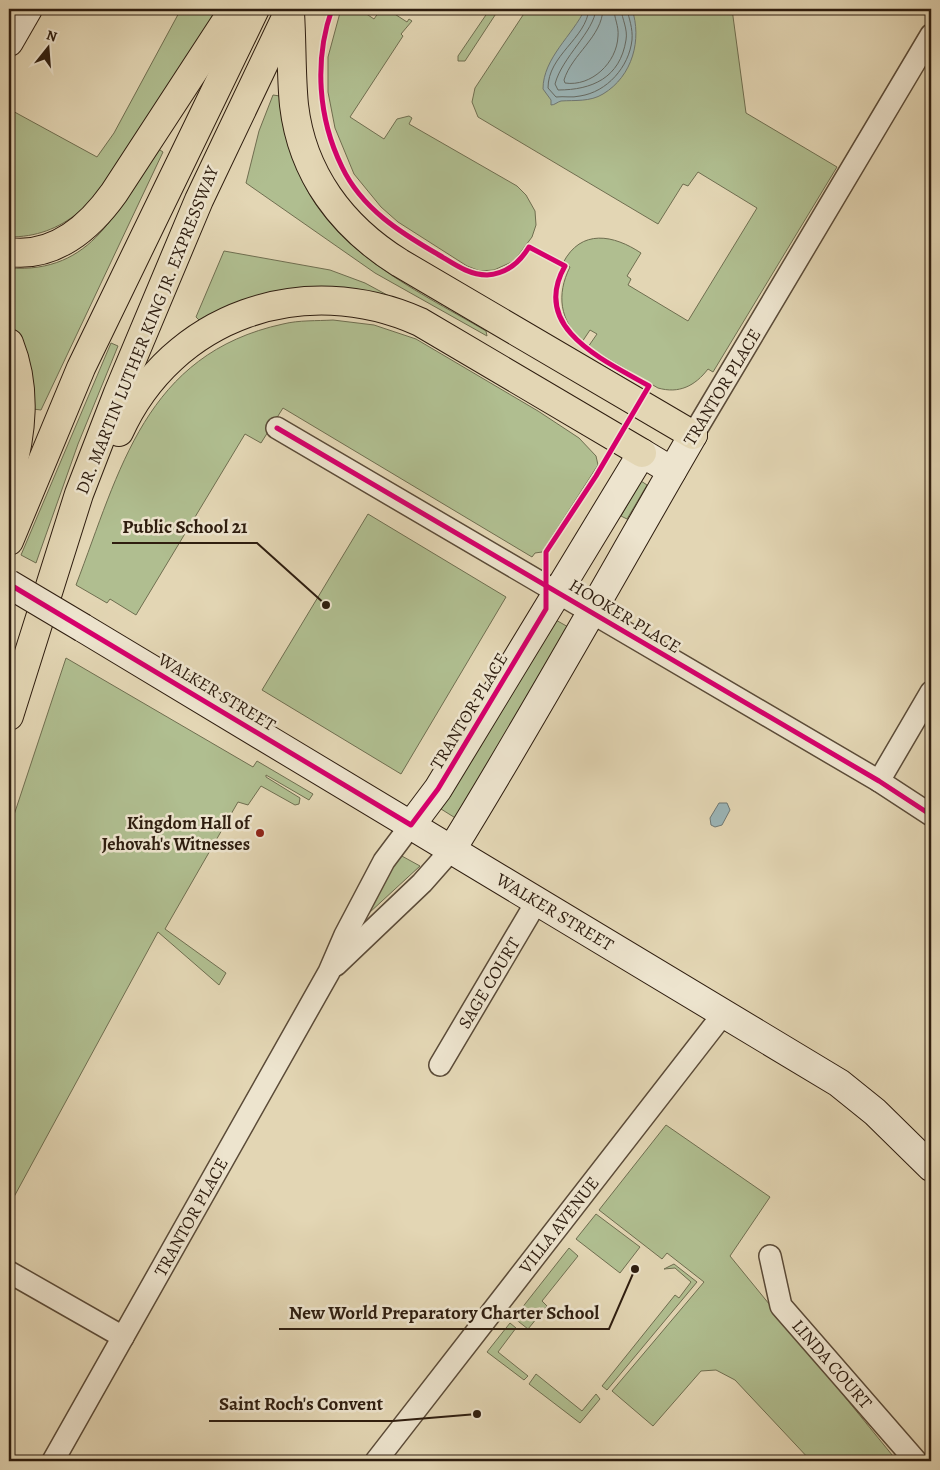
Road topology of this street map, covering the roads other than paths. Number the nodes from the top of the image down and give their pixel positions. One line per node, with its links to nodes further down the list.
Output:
1 (28, 9): 6 (main road)
2 (234, 9): 7 (highway)
3 (255, 9): 15 (highway, DR. MARTIN LUTHER KING JR. EXPRESSWAY)
4 (290, 9): 10 (highway); 14 (highway, DR. MARTIN LUTHER KING JR. EXPRESSWAY)
5 (931, 35): 10 (street, TRANTOR PLACE)
6 (9, 42)
7 (9, 252)
8 (9, 343): 13 (highway)
9 (276, 428): 17 (street, HOOKER PLACE)
10 (693, 435): 12 (main road, TRANTOR PLACE)
11 (642, 453): 12 (main road); 14 (highway); 17 (main road, TRANTOR PLACE)
12 (672, 471): 18 (main road, TRANTOR PLACE)
13 (9, 479)
14 (79, 494): 20 (highway, DR. MARTIN LUTHER KING JR. EXPRESSWAY)
15 (9, 541)
16 (9, 584): 23 (main road, WALKER STREET, bridge)
17 (557, 592): 18 (street, HOOKER PLACE); 23 (main road, TRANTOR PLACE)
18 (592, 613): 21 (street, HOOKER PLACE); 24 (main road, TRANTOR PLACE)
19 (931, 692): 21 (street)
20 (9, 716)
21 (879, 781): 22 (street, HOOKER PLACE)
22 (931, 815)
23 (411, 825): 24 (main road, WALKER STREET); 26 (street, TRANTOR PLACE)
24 (452, 849): 25 (main road, WALKER STREET); 26 (street, TRANTOR PLACE)
25 (537, 901): 27 (main road, WALKER STREET); 28 (street, SAGE COURT)
26 (329, 972): 32 (street, TRANTOR PLACE)
27 (724, 1013): 29 (main road, WALKER STREET); 34 (street, VILLA AVENUE)
28 (440, 1065)
29 (931, 1168)
30 (770, 1256): 35 (street, LINDA COURT)
31 (9, 1272): 32 (street)
32 (123, 1337): 33 (street, TRANTOR PLACE)
33 (53, 1461)
34 (376, 1461)
35 (916, 1461)

